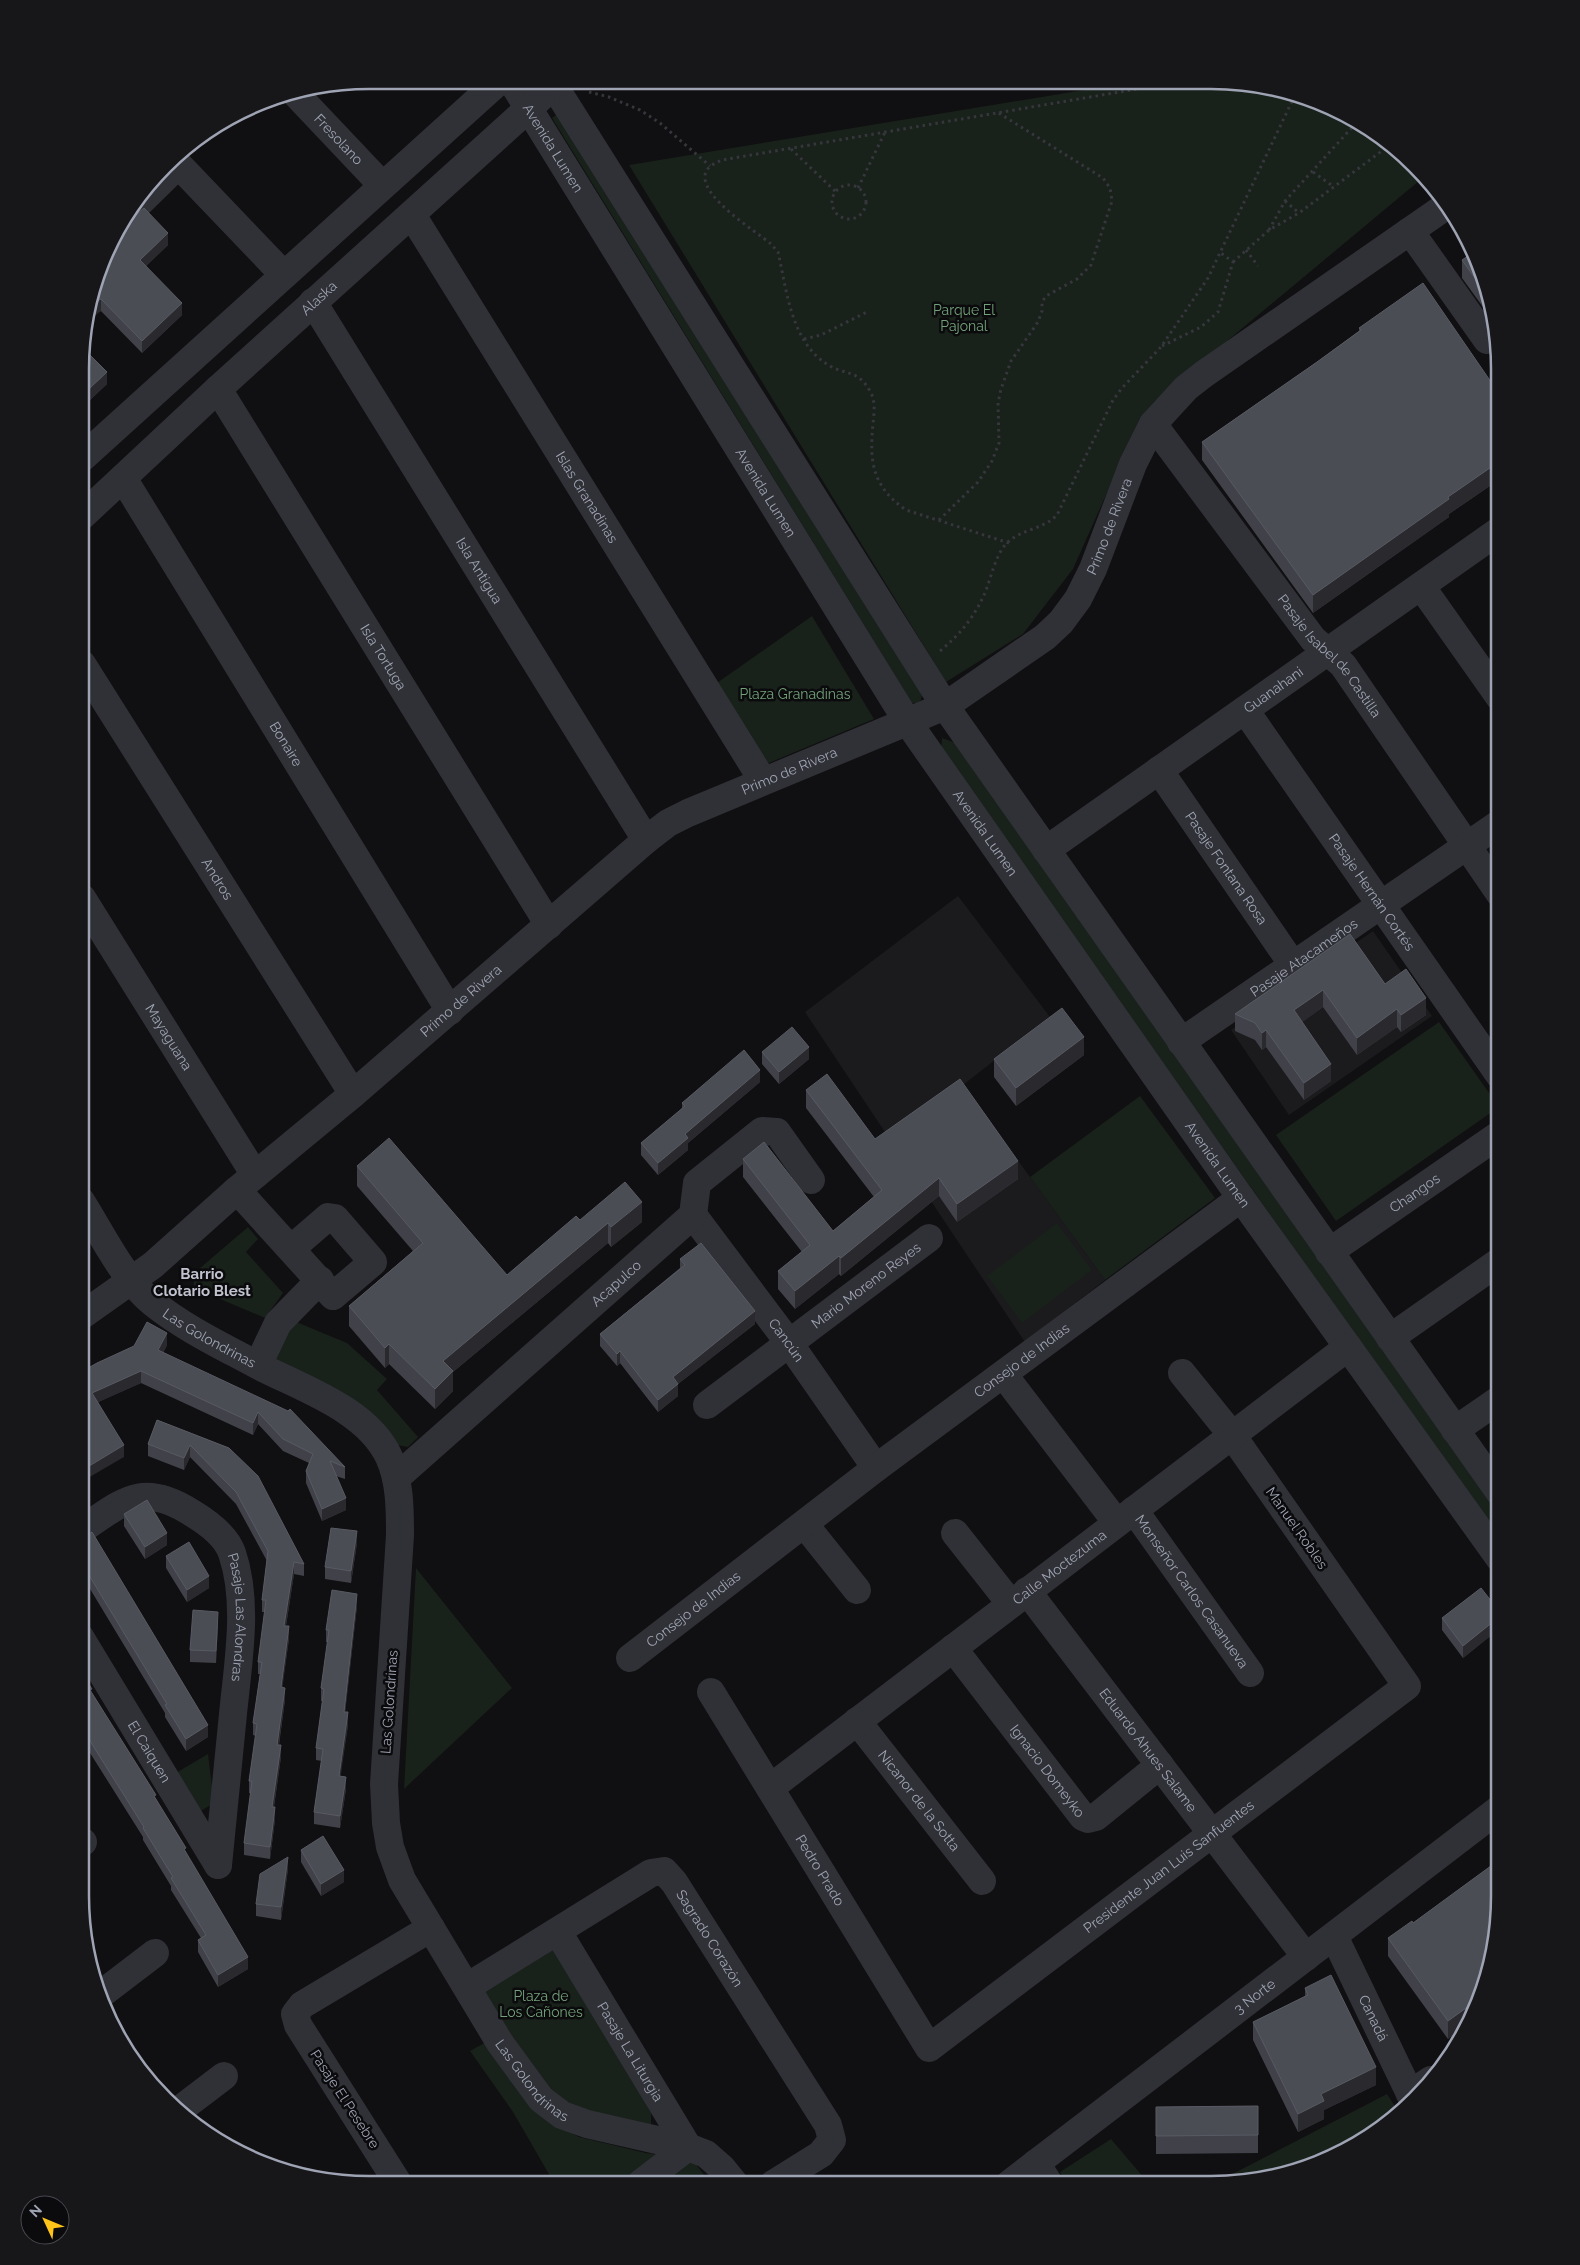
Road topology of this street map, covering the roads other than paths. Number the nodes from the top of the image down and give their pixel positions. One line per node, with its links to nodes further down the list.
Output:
1 (490, 89): 8 (street)
2 (517, 89): 6 (street, Avenida Lumen)
3 (547, 89): 6 (street, Alaska)
4 (557, 89): 25 (street)
5 (299, 98): 8 (street, Fresolano)
6 (529, 109): 10 (street, Alaska); 27 (street, Avenida Lumen)
7 (178, 164): 12 (street)
8 (382, 185): 12 (street)
9 (1441, 209): 11 (street, Primo de Rivera)
10 (412, 215): 13 (street, Alaska); 29 (street, Islas Granadinas)
11 (1410, 231): 14 (street); 16 (street, Primo de Rivera)
12 (284, 275): 17 (street)
13 (313, 302): 15 (street, Alaska); 31 (street, Isla Antigua)
14 (1487, 340)
15 (218, 389): 18 (street, Alaska); 37 (street, Isla Tortuga)
16 (1153, 424): 22 (street, Pasaje Isabel de Castilla); 25 (street, Primo de Rivera)
17 (89, 452)
18 (123, 478): 19 (street, Alaska); 39 (street, Bonaire)
19 (89, 510)
20 (1491, 536): 21 (street, Guanahani)
21 (1421, 586): 22 (street, Guanahani); 24 (street)
22 (1327, 652): 26 (street, Guanahani); 32 (street, Pasaje Isabel de Castilla)
23 (89, 675): 42 (street, Andros)
24 (1491, 685)
25 (944, 706): 27 (street, Primo de Rivera); 33 (street)
26 (1245, 710): 28 (street, Guanahani); 35 (street, Pasaje Hernán Cortés)
27 (907, 721): 29 (street, Primo de Rivera); 46 (street, Avenida Lumen)
28 (1160, 770): 33 (street, Guanahani); 38 (street, Pasaje Fontana Rosa)
29 (762, 782): 31 (street, Primo de Rivera)
30 (1491, 830): 32 (street, Pasaje Atacameños)
31 (646, 840): 37 (street, Primo de Rivera)
32 (1467, 846): 34 (street, Pasaje Isabel de Castilla); 35 (street, Pasaje Atacameños)
33 (1046, 850): 40 (street)
34 (1491, 881)
35 (1381, 905): 38 (street, Pasaje Atacameños); 41 (street, Pasaje Hernán Cortés)
36 (89, 910): 45 (street, Mayaguana)
37 (549, 925): 39 (street, Primo de Rivera)
38 (1293, 965): 40 (street, Pasaje Atacameños)
39 (450, 1011): 42 (street, Primo de Rivera)
40 (1181, 1042): 51 (street)
41 (1491, 1063)
42 (353, 1094): 45 (street, Primo de Rivera)
43 (1491, 1140): 51 (street, Changos)
44 (811, 1180): 48 (street)
45 (246, 1182): 50 (street, Mayaguana); 54 (street, Primo de Rivera)
46 (1241, 1198): 58 (street, Avenida Lumen); 61 (street, Consejo de Indias)
47 (89, 1214): 54 (street, Las Golondrinas)
48 (693, 1215): 57 (street, Cancún); 67 (street, Acapulco)
49 (929, 1238): 57 (street, Mario Moreno Reyes)
50 (292, 1248): 53 (street, Mayaguana); 53 (street, Mayaguana)
51 (1329, 1252): 56 (street)
52 (1491, 1267): 56 (street)
53 (320, 1280): 59 (street)
54 (132, 1282): 55 (street, Primo de Rivera); 59 (street, Las Golondrinas)
55 (89, 1311)
56 (1390, 1338): 64 (street)
57 (789, 1344): 62 (street, Mario Moreno Reyes); 66 (street, Cancún)
58 (1348, 1347): 65 (street, Calle Moctezuma); 73 (street, Avenida Lumen)
59 (258, 1365): 67 (street, Las Golondrinas)
60 (1182, 1373): 65 (street, Manuel Robles)
61 (1004, 1375): 66 (street, Consejo de Indias); 69 (street, Monseñor Carlos Casanueva)
62 (707, 1405)
63 (1491, 1405): 64 (street)
64 (1455, 1430): 68 (street)
65 (1232, 1435): 69 (street, Calle Moctezuma); 80 (street, Manuel Robles)
66 (876, 1468): 71 (street, Consejo de Indias)
67 (396, 1478): 89 (street, Las Golondrinas)
68 (1491, 1480)
69 (1125, 1517): 75 (street, Calle Moctezuma); 79 (street, Monseñor Carlos Casanueva)
70 (89, 1525): 87 (street, Pasaje Las Alondras)
71 (805, 1525): 74 (street); 78 (street, Consejo de Indias)
72 (955, 1533): 75 (street, Eduardo Ahues Salame)
73 (1491, 1546)
74 (857, 1590)
75 (1019, 1597): 76 (street, Calle Moctezuma); 83 (street, Eduardo Ahues Salame)
76 (953, 1648): 82 (street, Calle Moctezuma); 83 (street, Ignacio Domeyko)
77 (89, 1653): 87 (street, El Caiquen)
78 (630, 1658)
79 (1250, 1673)
80 (1407, 1686): 86 (street, Presidente Juan Luis Sanfuentes)
81 (711, 1692): 84 (street, Pedro Prado)
82 (857, 1721): 84 (street, Calle Moctezuma); 88 (street, Nicanor de la Sotta)
83 (1160, 1765): 86 (street, Eduardo Ahues Salame)
84 (770, 1788): 96 (street, Pedro Prado)
85 (1491, 1815): 91 (street, 3 Norte)
86 (1212, 1833): 93 (street, Eduardo Ahues Salame); 96 (street, Presidente Juan Luis Sanfuentes)
87 (218, 1865)
88 (982, 1881)
89 (431, 1928): 94 (street, Las Golondrinas); 102 (street, Pasaje El Pesebre)
90 (558, 1932): 94 (street, Sagrado Corazón); 100 (street, Pasaje La Liturgia); 105 (street, Sagrado Corazón)
91 (1334, 1936): 93 (street, 3 Norte); 98 (street, Canadá)
92 (155, 1953): 95 (street)
93 (1306, 1957): 101 (street, 3 Norte)
94 (467, 1987): 100 (street, Las Golondrinas)
95 (106, 1991)
96 (929, 2048)
97 (224, 2076): 99 (street)
98 (1416, 2087)
99 (184, 2107)
100 (688, 2147): 103 (street); 104 (street, Las Golondrinas)
101 (1043, 2174)
102 (394, 2176)
103 (650, 2176)
104 (728, 2176)
105 (786, 2176)

